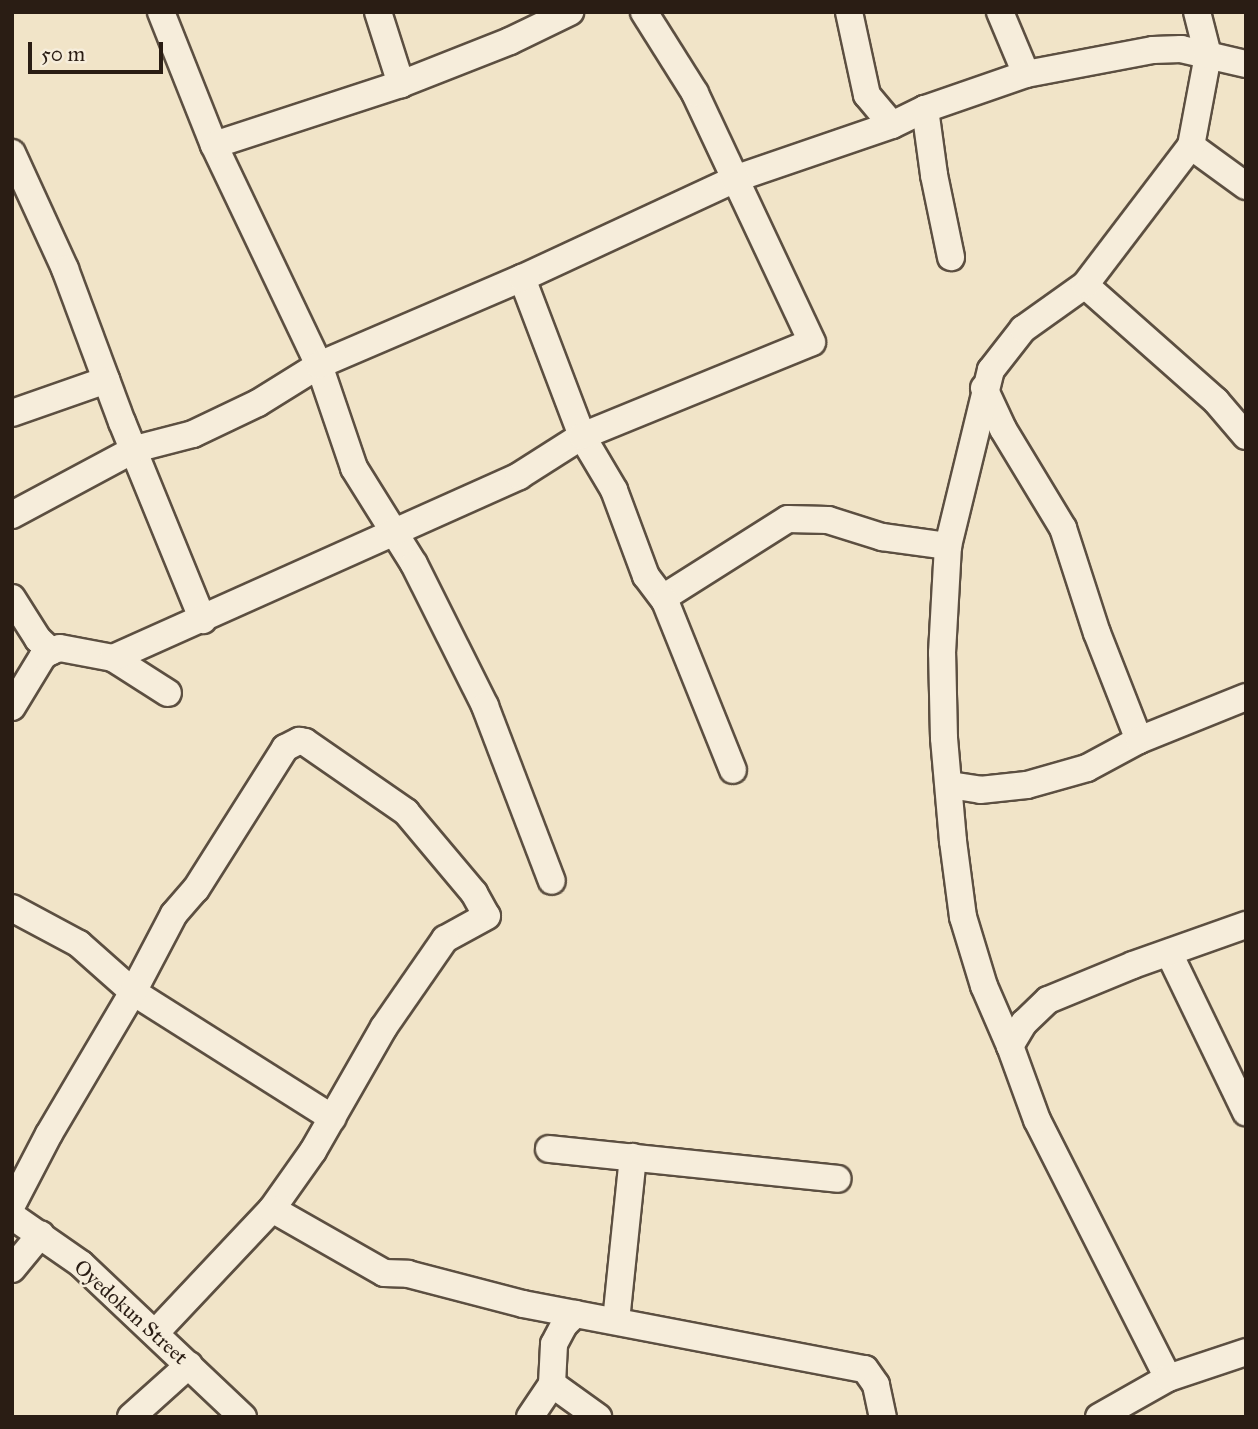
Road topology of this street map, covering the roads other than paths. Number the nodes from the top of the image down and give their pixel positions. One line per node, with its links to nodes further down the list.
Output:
1 (161, 12): 14 (street)
2 (378, 12): 11 (street)
3 (570, 12): 11 (street)
4 (644, 12): 17 (street)
5 (849, 12): 13 (street)
6 (1000, 12): 10 (street)
7 (1198, 12): 8 (street)
8 (1208, 55): 9 (street); 10 (street); 15 (street)
9 (1246, 64)
10 (1027, 74): 12 (street)
11 (401, 84): 14 (street)
12 (925, 109): 13 (street); 19 (street)
13 (891, 125): 17 (street)
14 (214, 145): 22 (street)
15 (1191, 146): 18 (street); 21 (street)
16 (12, 153): 23 (street)
17 (737, 177): 20 (street); 26 (street)
18 (1246, 186)
19 (951, 257)
20 (522, 278): 22 (street); 26 (street)
21 (1085, 285): 24 (street); 27 (street)
22 (319, 365): 28 (street); 30 (street)
23 (106, 380): 25 (street); 28 (street)
24 (984, 388): 31 (street); 40 (street)
25 (12, 413)
26 (582, 436): 30 (street); 33 (street)
27 (1246, 436)
28 (135, 449): 29 (street); 34 (street)
29 (12, 515)
30 (394, 533): 34 (street); 43 (street)
31 (948, 547): 33 (street); 42 (street)
32 (12, 598): 35 (street)
33 (665, 601): 41 (street)
34 (204, 620): 36 (street)
35 (51, 651): 36 (street); 39 (street)
36 (113, 658): 37 (street)
37 (168, 693)
38 (1246, 697): 40 (street)
39 (12, 707)
40 (1139, 740): 42 (street)
41 (733, 769)
42 (950, 785): 48 (street)
43 (552, 881)
44 (12, 908): 47 (street)
45 (1246, 925): 46 (street)
46 (1169, 953): 48 (street); 49 (street)
47 (133, 992): 50 (street); 50 (street); 54 (street)
48 (1010, 1046): 64 (street)
49 (1246, 1112)
50 (332, 1118): 55 (street)
51 (549, 1149): 52 (street)
52 (634, 1157): 53 (street); 60 (street)
53 (837, 1179)
54 (12, 1205)
55 (272, 1209): 59 (street); 61 (street)
56 (12, 1216): 57 (street, Oyedokun Street)
57 (41, 1234): 58 (street); 61 (street, Oyedokun Street)
58 (12, 1269)
59 (575, 1314): 60 (street); 65 (street)
60 (617, 1321): 70 (street)
61 (156, 1332): 63 (street, Oyedokun Street)
62 (1246, 1352): 64 (street)
63 (189, 1365): 66 (street); 67 (street, Oyedokun Street)
64 (1168, 1378): 71 (street)
65 (552, 1384): 68 (street); 69 (street)
66 (131, 1417)
67 (243, 1417)
68 (530, 1417)
69 (598, 1417)
70 (883, 1417)
71 (1099, 1417)

